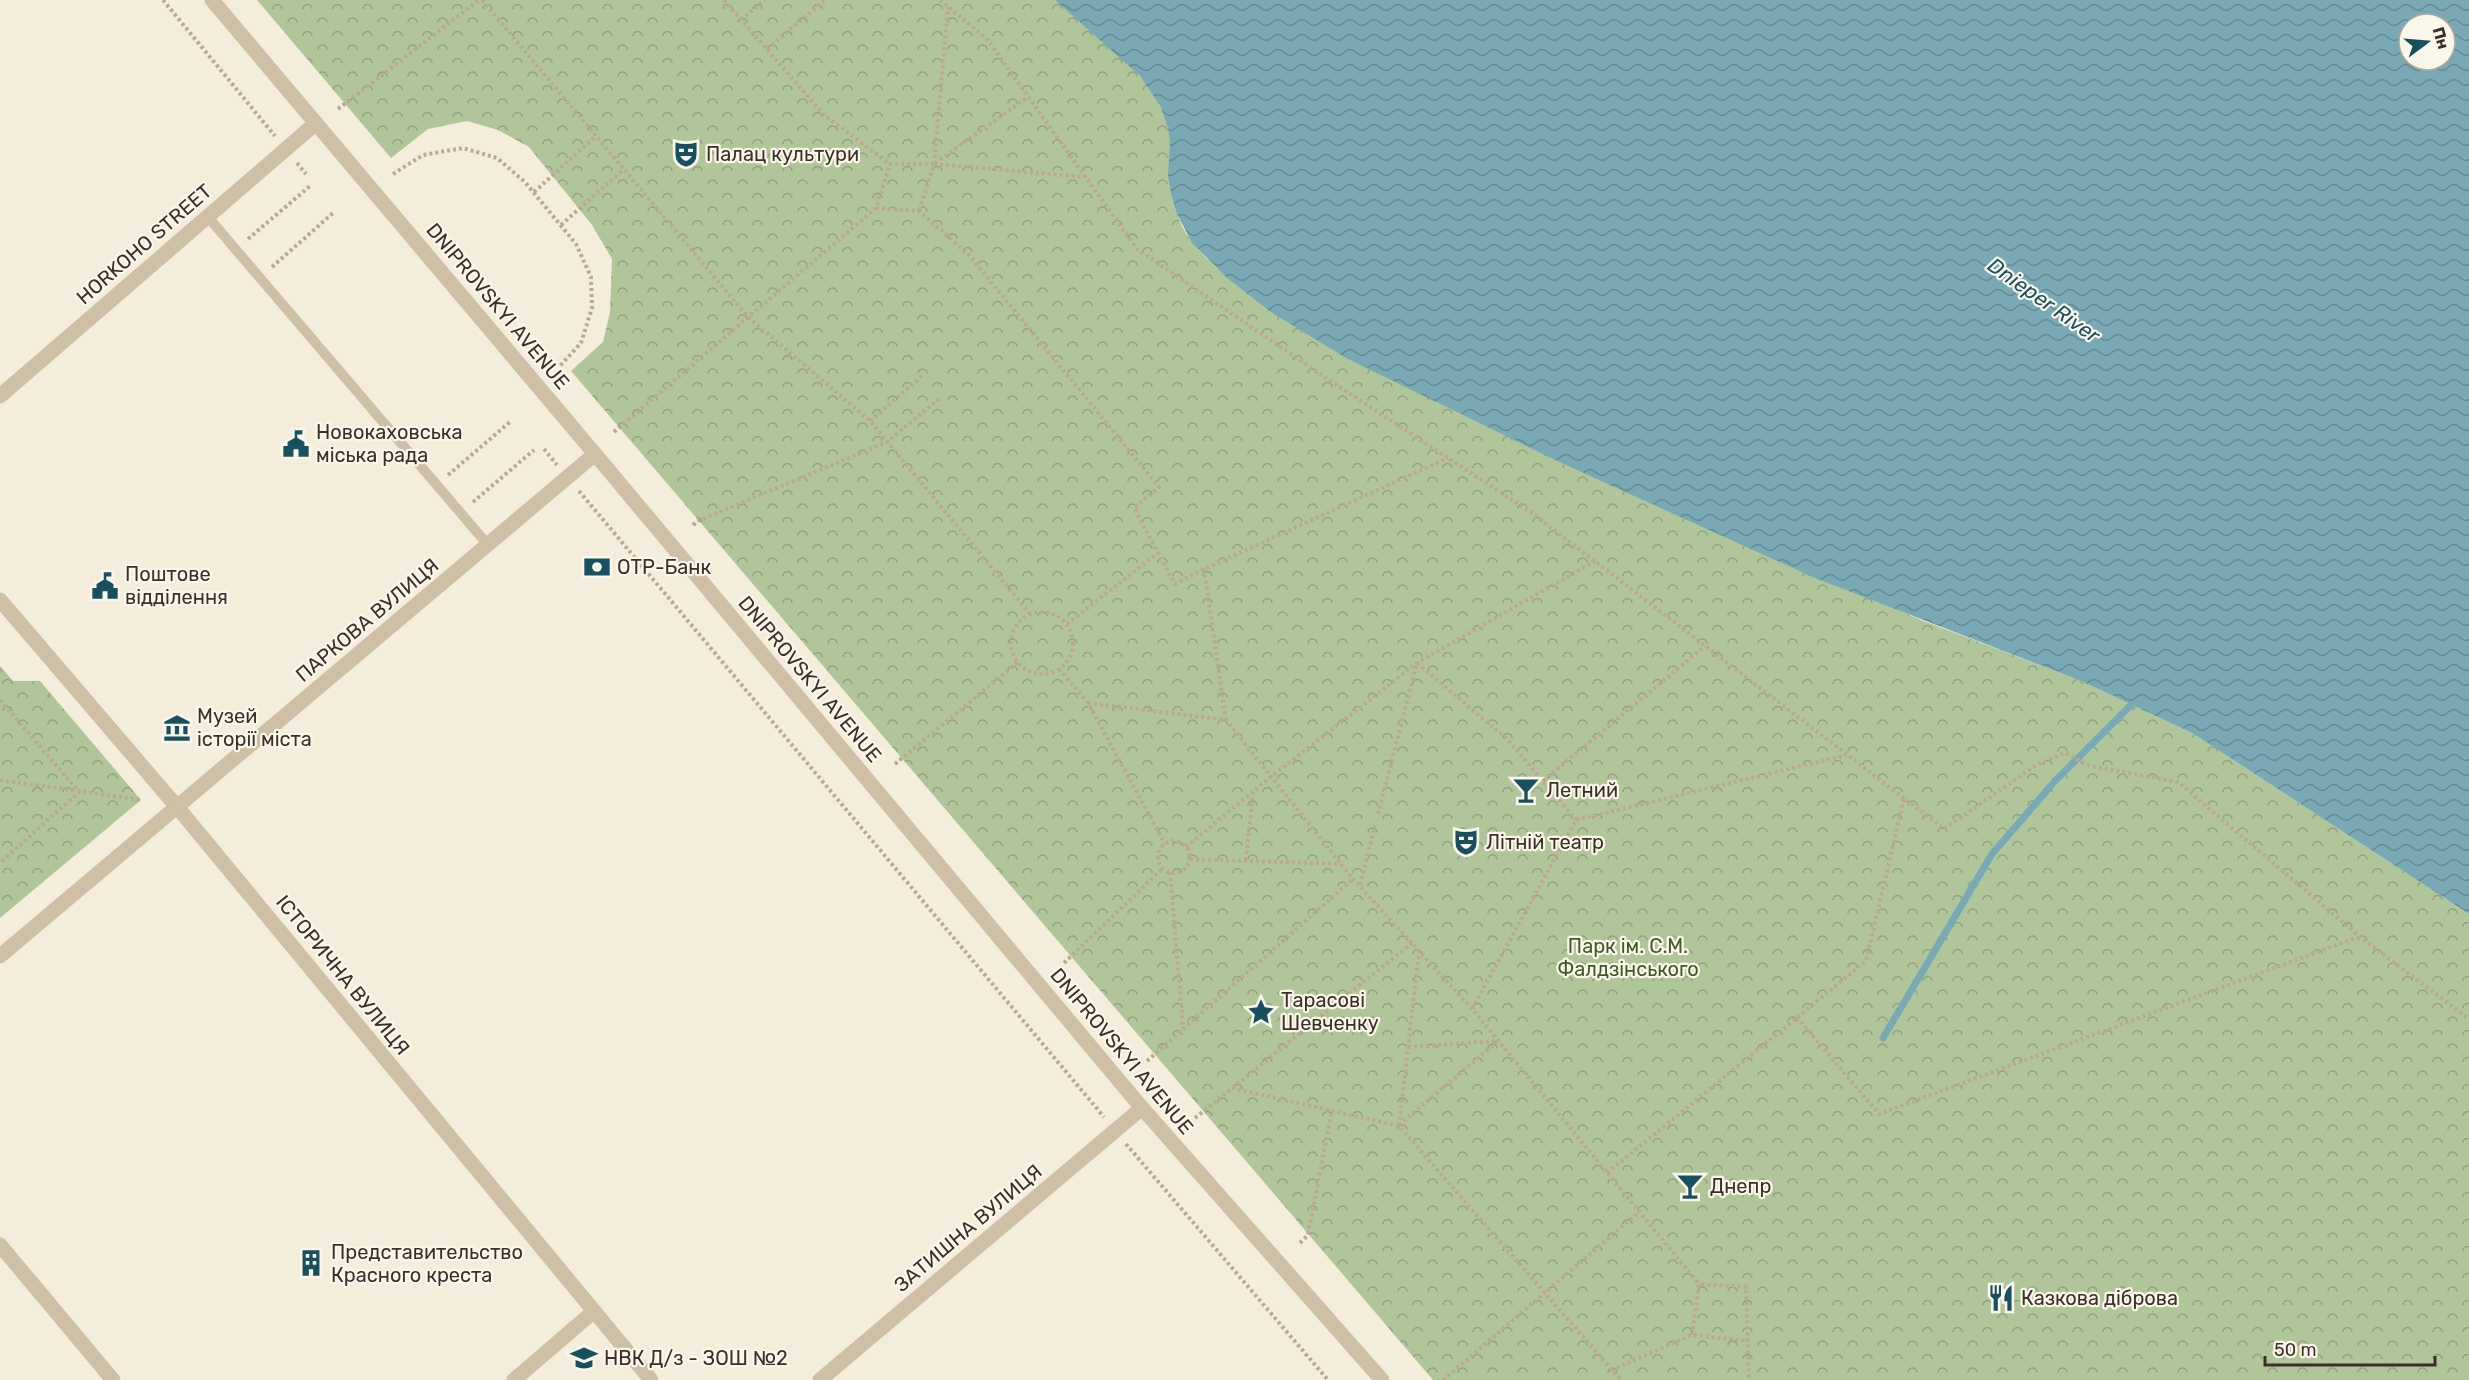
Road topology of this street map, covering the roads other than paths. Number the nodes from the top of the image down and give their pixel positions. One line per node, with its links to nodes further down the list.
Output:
1 (212, 0): 2 (street, DNIPROVSKYI AVENUE)
2 (316, 123): 3 (street, HORKOHO STREET); 5 (street, DNIPROVSKYI AVENUE)
3 (208, 217): 4 (street, HORKOHO STREET); 6 (lane)
4 (0, 396)
5 (595, 454): 6 (street, ПАРКОВА ВУЛИЦЯ); 10 (street, DNIPROVSKYI AVENUE)
6 (488, 545): 8 (street, ПАРКОВА ВУЛИЦЯ)
7 (0, 600): 8 (street, ІСТОРИЧНА ВУЛИЦЯ)
8 (178, 808): 9 (street, ПАРКОВА ВУЛИЦЯ); 12 (street, ІСТОРИЧНА ВУЛИЦЯ)
9 (0, 956)
10 (1142, 1108): 16 (street, ЗАТИШНА ВУЛИЦЯ); 17 (street, DNIPROVSKYI AVENUE)
11 (0, 1245): 13 (street)
12 (593, 1312): 14 (street); 15 (street, ІСТОРИЧНА ВУЛИЦЯ)
13 (113, 1380)
14 (514, 1380)
15 (651, 1380)
16 (820, 1380)
17 (1382, 1380)

